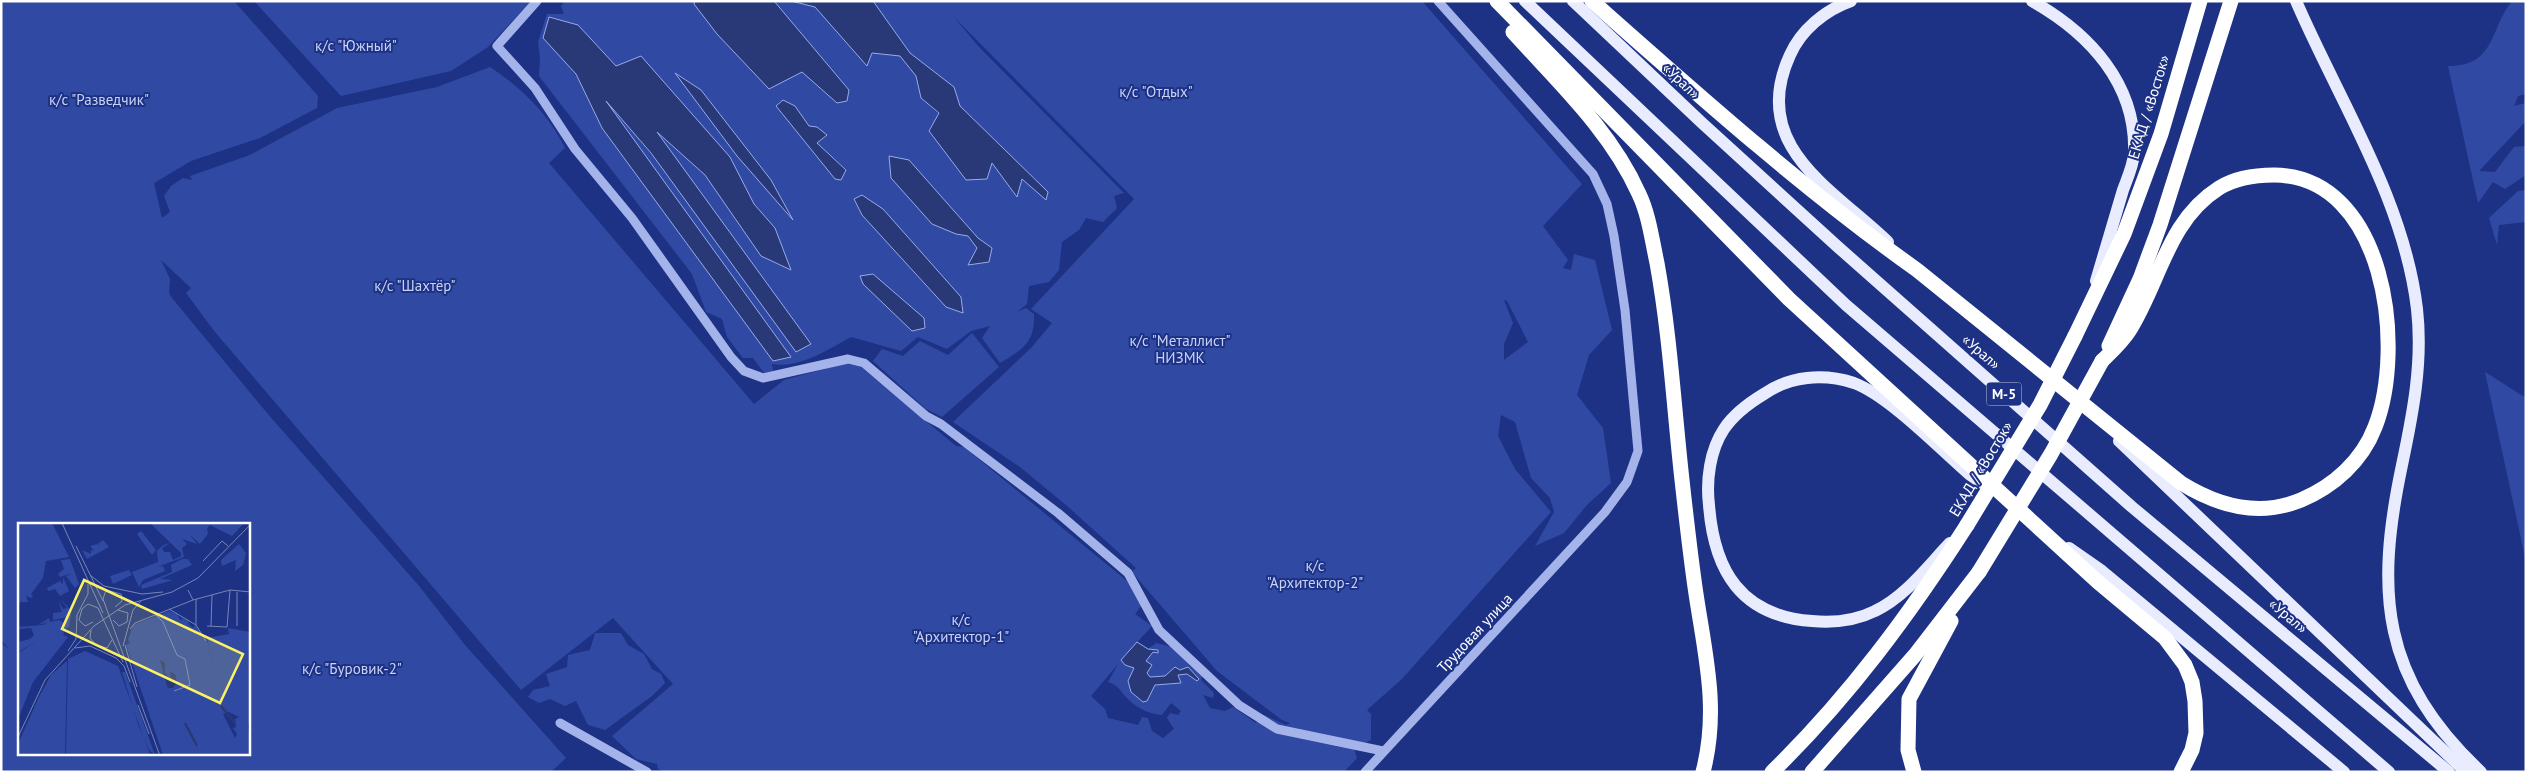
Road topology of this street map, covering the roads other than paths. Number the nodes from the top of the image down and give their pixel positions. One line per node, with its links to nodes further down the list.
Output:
1 (537, 1): 22 (street)
2 (1438, 1): 22 (street, Трудовая улица)
3 (1489, 1): 25 (highway)
4 (1497, 1): 17 (highway)
5 (1525, 1): 31 (main road, М-5)
6 (1573, 1): 32 (main road, «Урал» / М-5)
7 (1592, 1): 13 (highway)
8 (1851, 1): 13 (main road)
9 (2032, 1): 14 (main road)
10 (2200, 1): 14 (highway, ЕКАД / «Восток»)
11 (2231, 1): 15 (highway)
12 (2296, 1): 34 (main road)
13 (1917, 270): 16 (highway)
14 (2085, 318): 18 (highway, ЕКАД / «Восток», bridge)
15 (2102, 361): 16 (highway); 20 (highway, bridge)
16 (2073, 397): 33 (main road)
17 (2009, 500): 18 (main road); 19 (highway)
18 (1967, 525): 26 (highway, ЕКАД / «Восток»)
19 (2046, 532): 29 (highway); 30 (main road)
20 (1975, 578): 27 (highway); 28 (highway)
21 (560, 723): 23 (street)
22 (1384, 751): 24 (street, Трудовая улица)
23 (647, 772)
24 (1365, 772)
25 (1703, 772)
26 (1772, 772)
27 (1812, 772)
28 (1914, 772)
29 (2181, 772)
30 (2344, 772)
31 (2389, 772)
32 (2449, 772)
33 (2466, 772)
34 (2481, 772)

